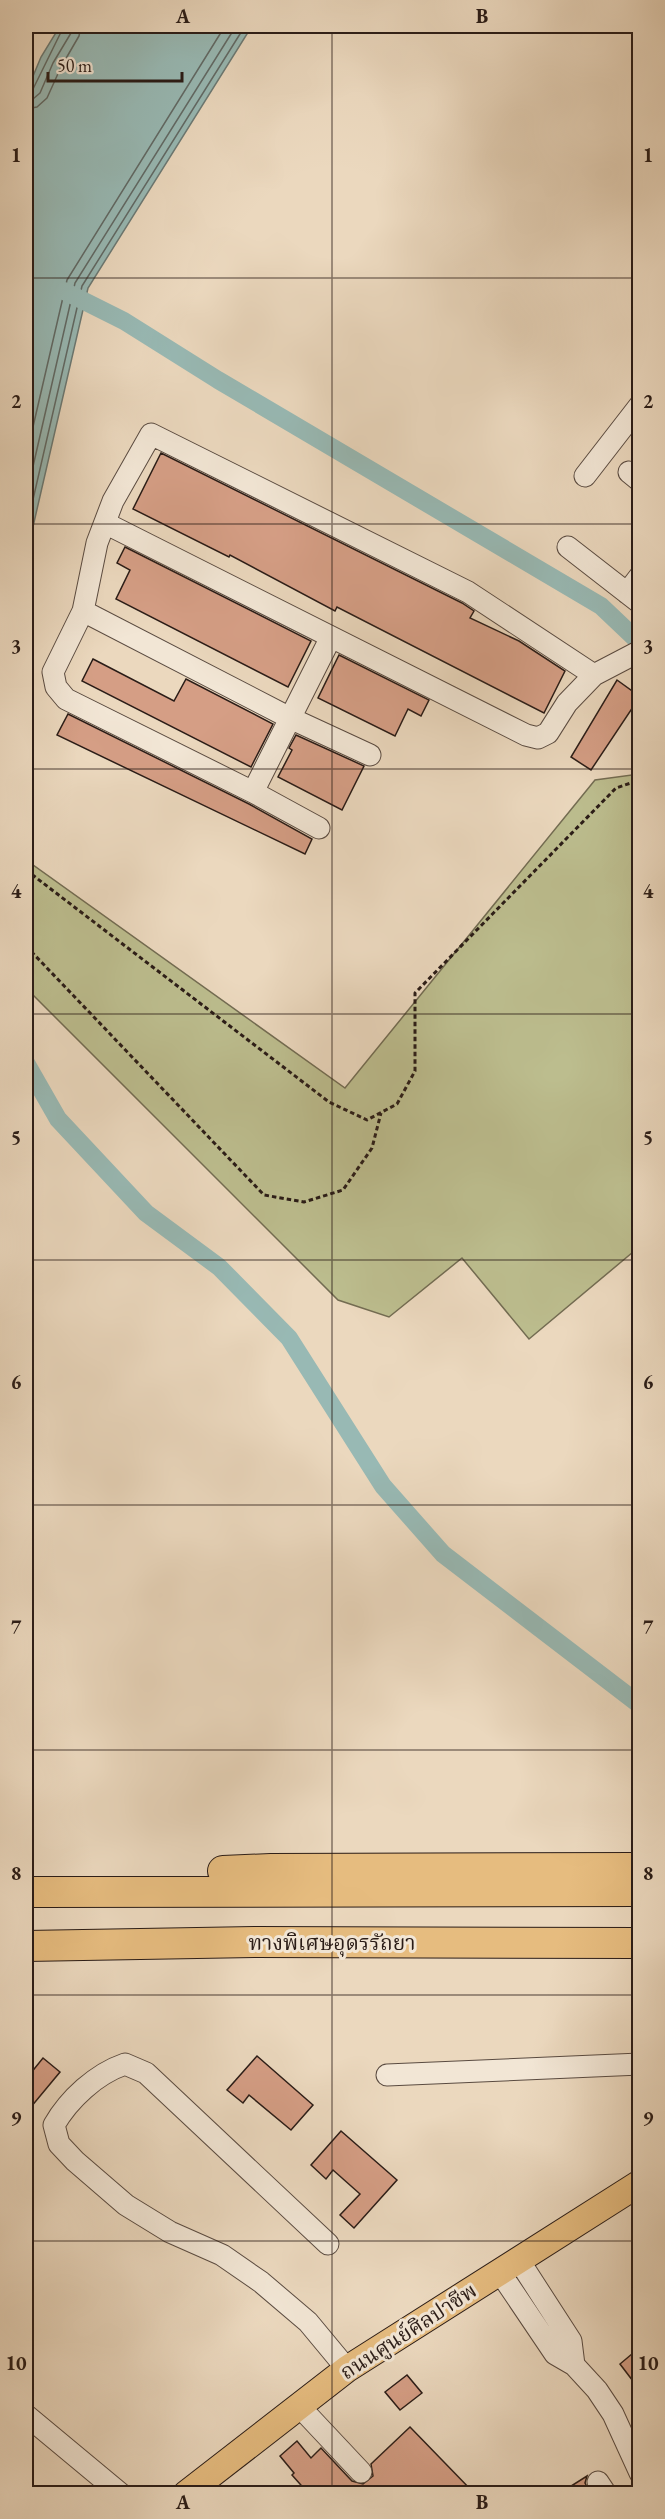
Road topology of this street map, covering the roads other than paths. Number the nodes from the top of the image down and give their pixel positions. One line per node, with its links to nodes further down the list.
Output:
1 (639, 405): 2 (street)
2 (585, 476)
3 (105, 523): 6 (street); 7 (street); 9 (street)
4 (568, 547): 5 (street)
5 (635, 591)
6 (82, 611): 10 (street); 12 (street)
7 (331, 637): 9 (street); 10 (street)
8 (639, 651): 9 (street)
9 (594, 675)
10 (290, 718): 11 (street); 12 (street)
11 (370, 755)
12 (253, 792): 13 (street)
13 (320, 828)
14 (639, 1868): 16 (highway)
15 (639, 1891): 16 (highway)
16 (32, 1892)
17 (639, 1943): 18 (highway, ทางพิเศษอุดรรัถยา)
18 (26, 1946)
19 (639, 2064): 20 (street)
20 (387, 2075)
21 (639, 2183): 23 (main road, ถนนศูนย์ศิลปาชีพ)
22 (328, 2244): 27 (street)
23 (508, 2265): 24 (street); 25 (street); 27 (main road, ถนนศูนย์ศิลปาชีพ)
24 (549, 2308): 25 (street); 26 (street)
25 (531, 2319): 26 (street)
26 (574, 2365): 31 (street)
27 (348, 2369): 28 (main road, ถนนศูนย์ศิลปาชีพ)
28 (299, 2406): 30 (street); 33 (main road, ถนนศูนย์ศิลปาชีพ)
29 (26, 2415): 32 (street)
30 (361, 2472)
31 (639, 2473)
32 (122, 2493)
33 (186, 2493)

